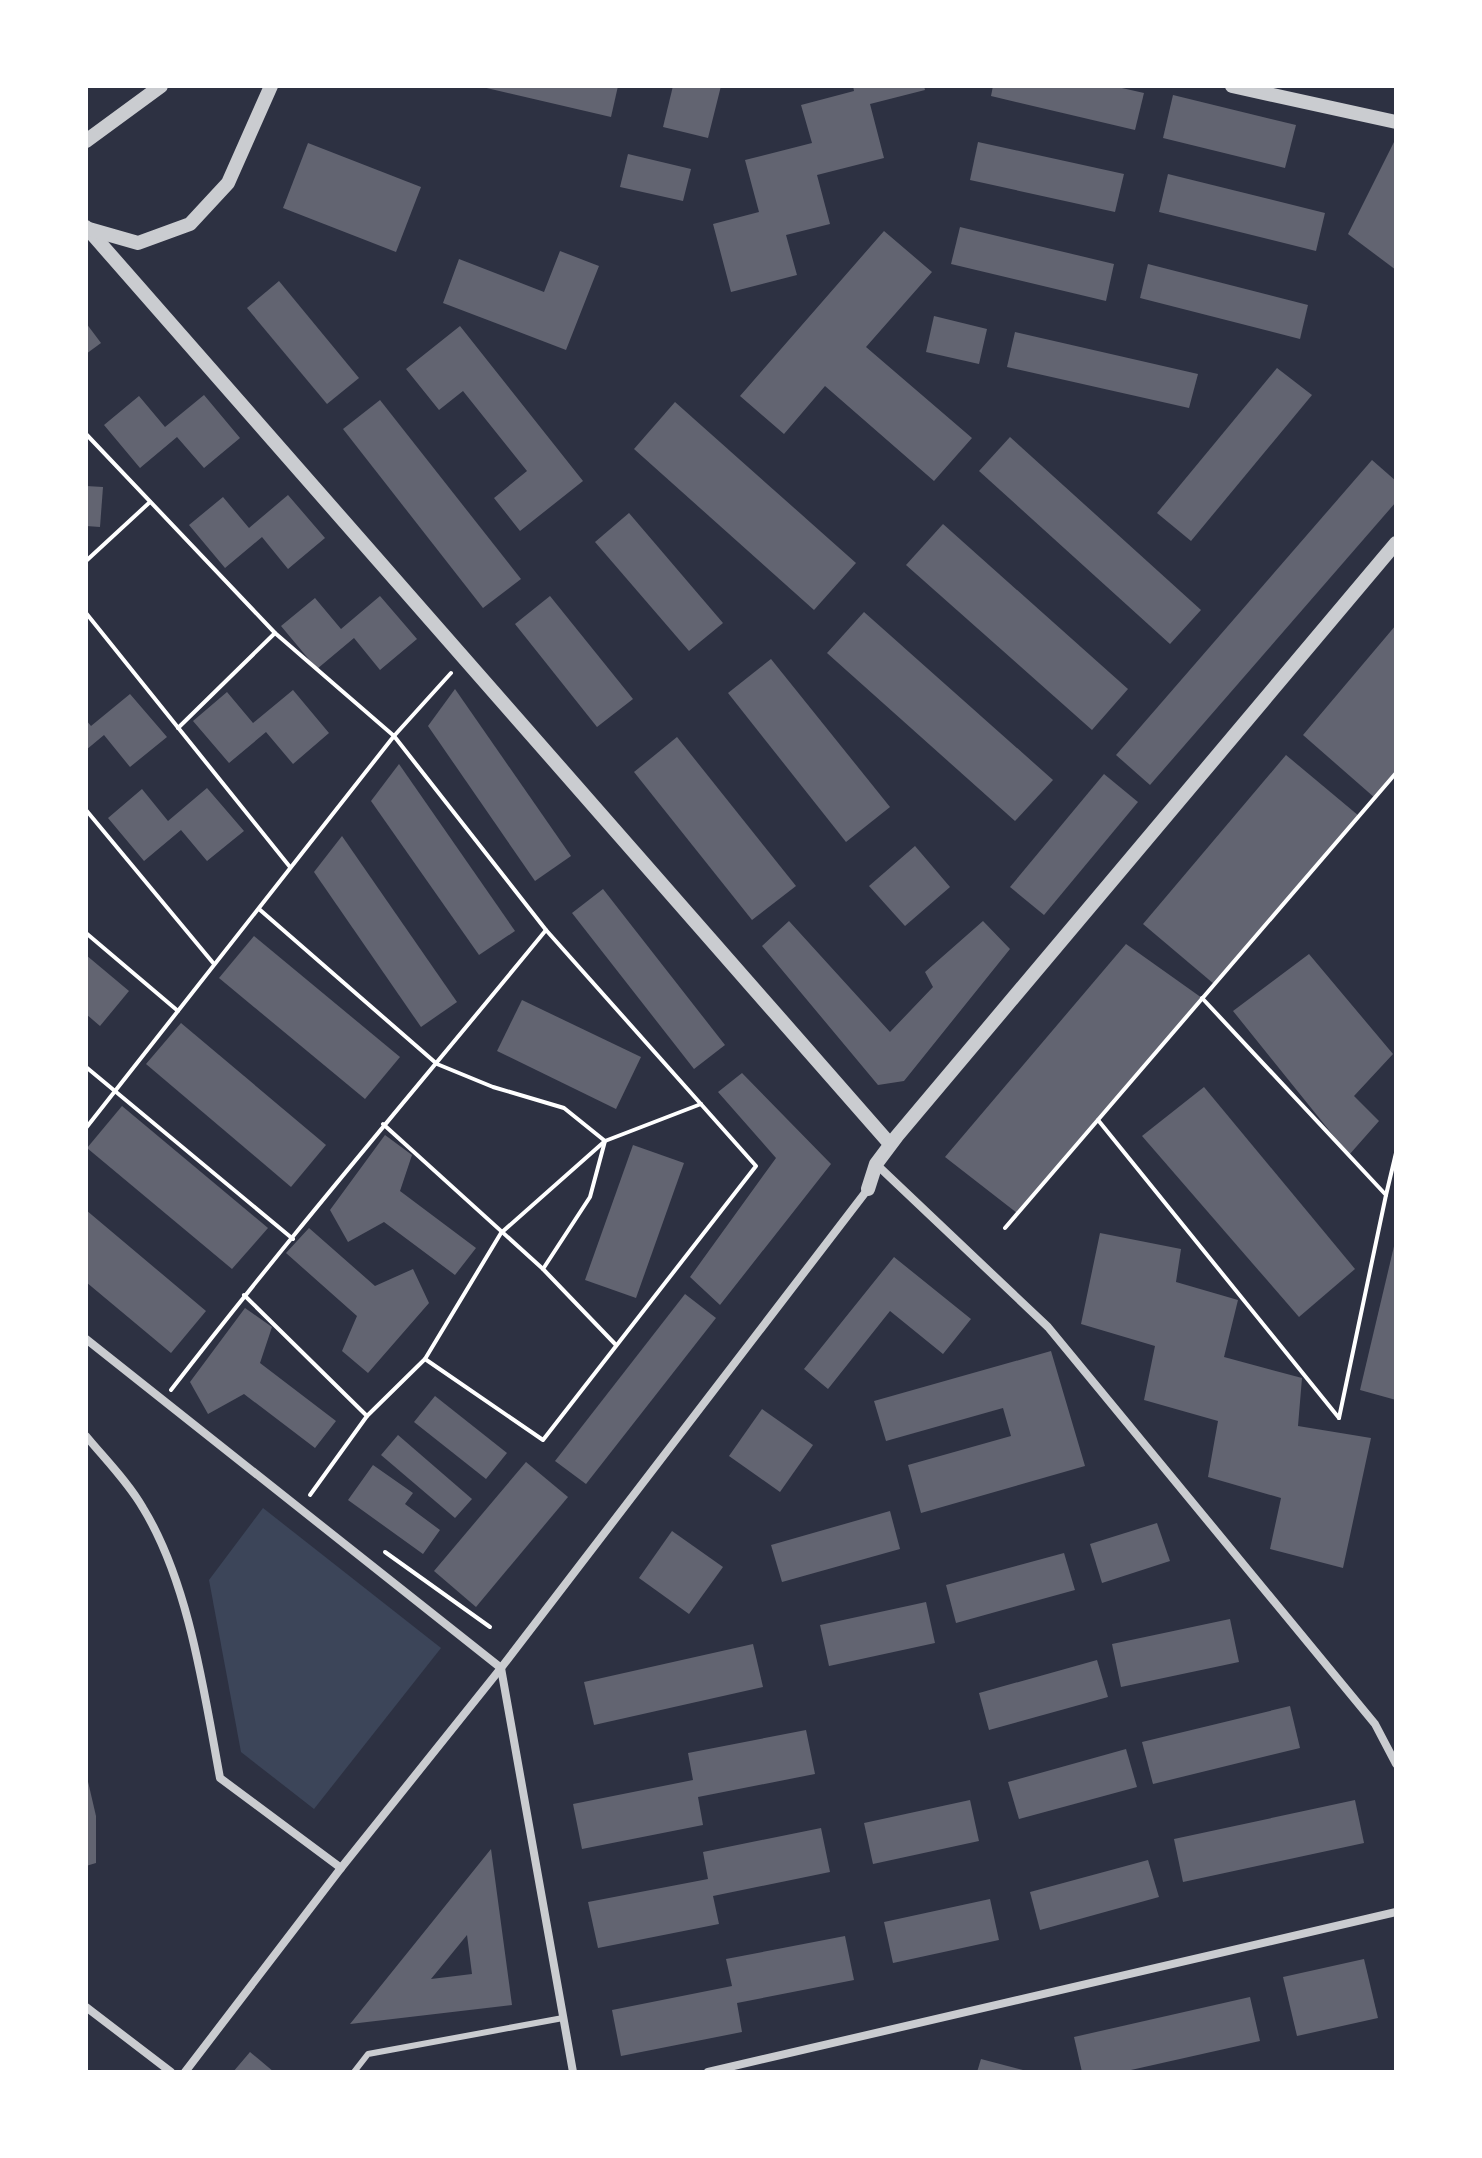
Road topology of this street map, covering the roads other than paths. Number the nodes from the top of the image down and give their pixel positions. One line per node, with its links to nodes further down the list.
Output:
1 (161, 86): 5 (street)
2 (271, 86): 6 (street)
3 (1232, 86): 4 (street)
4 (1396, 122)
5 (86, 141)
6 (87, 228): 8 (street)
7 (1396, 543): 8 (street)
8 (890, 1144): 9 (street)
9 (876, 1164): 10 (street); 14 (street)
10 (868, 1189): 13 (street)
11 (86, 1339): 13 (street)
12 (86, 1436): 15 (street)
13 (501, 1668): 15 (street); 18 (street)
14 (1396, 1764)
15 (341, 1868): 20 (street)
16 (1396, 1912): 23 (street)
17 (86, 2007): 19 (street)
18 (563, 2018): 21 (lane); 22 (street)
19 (171, 2072)
20 (185, 2072)
21 (354, 2072)
22 (573, 2072)
23 (708, 2072)

